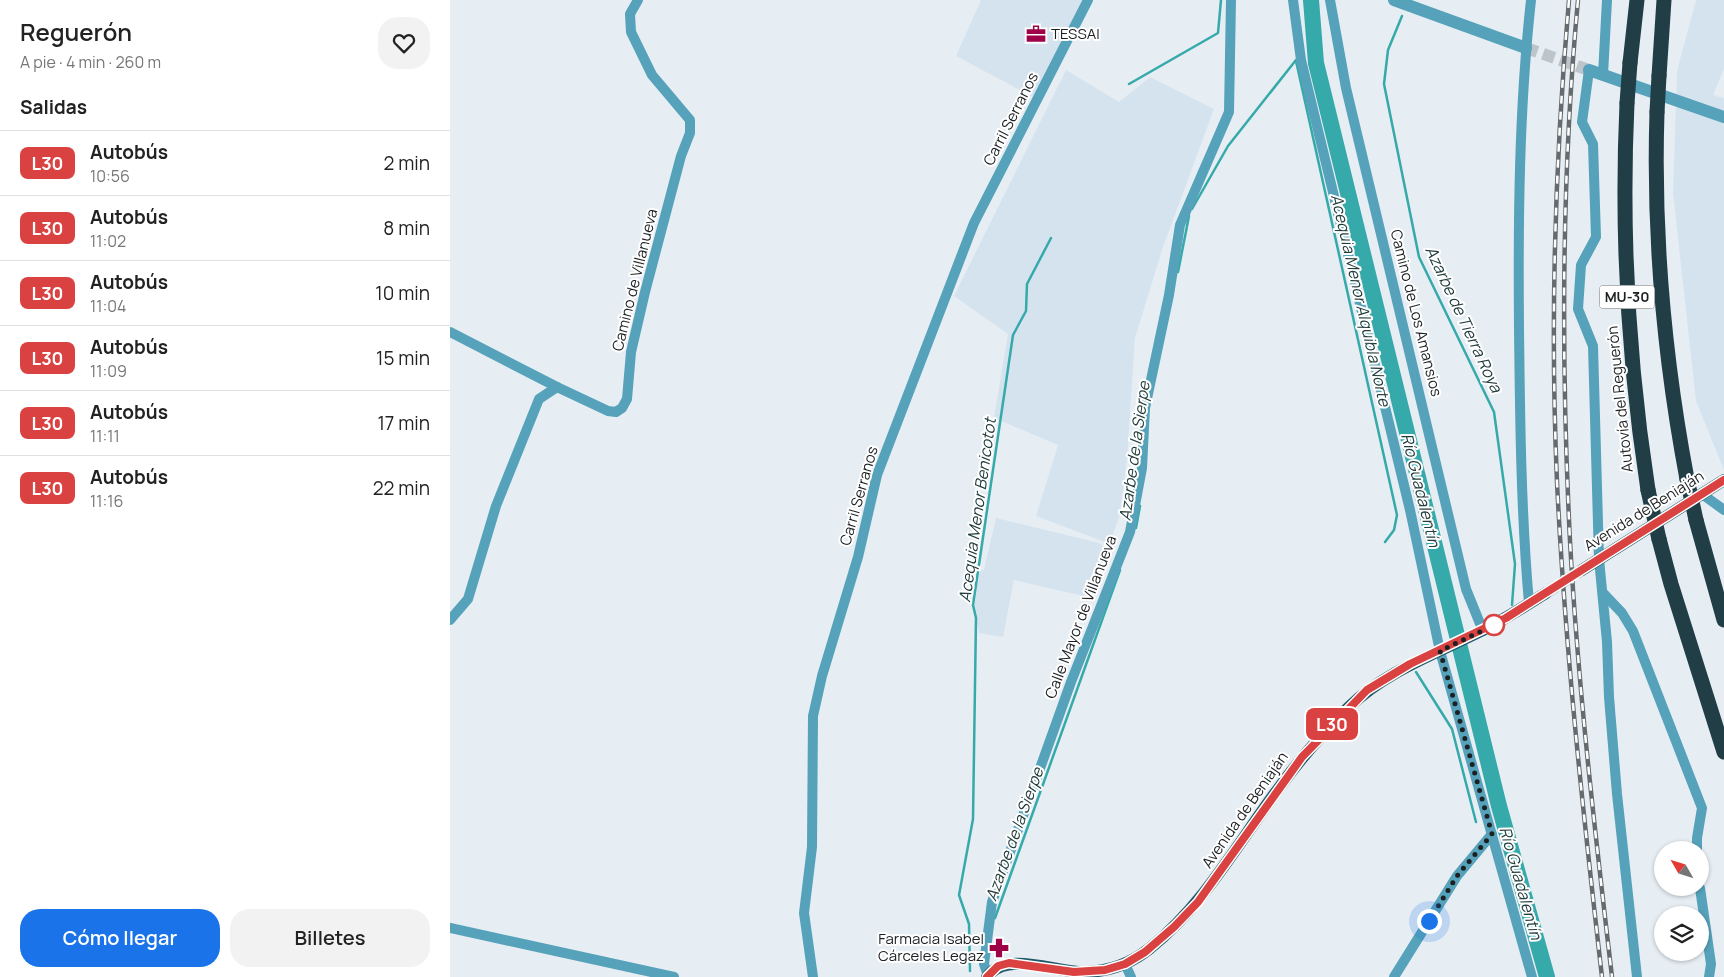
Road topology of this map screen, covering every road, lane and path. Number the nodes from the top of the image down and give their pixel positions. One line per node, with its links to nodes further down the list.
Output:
1 (638, 0): 16 (street, Camino de Villanueva)
2 (1088, 0): 37 (street, Carril Serranos)
3 (1231, 0): 35 (street, Calle Mayor de Villanueva)
4 (1293, 0): 28 (street)
5 (1330, 0): 27 (street, Camino de Los Amansios)
6 (1531, 0): 11 (street)
7 (1607, 0): 13 (street)
8 (1636, 0): 29 (highway, Autovía del Reguerón / MU-30, bridge)
9 (1664, 0): 26 (highway, MU-30, bridge)
10 (1398, 1): 11 (street)
11 (1526, 48): 24 (street)
12 (1589, 70): 13 (street); 20 (street)
13 (1603, 75): 14 (street)
14 (1724, 117)
15 (450, 332): 16 (street)
16 (556, 387): 25 (street)
17 (1724, 480): 18 (main road, Avenida de Beniaján)
18 (1702, 494): 19 (street); 20 (main road, Avenida de Beniaján)
19 (1724, 510)
20 (1599, 559): 21 (main road, Avenida de Beniaján); 23 (street)
21 (1582, 570)
22 (1546, 593): 24 (main road, Avenida de Beniaján)
23 (1604, 594): 31 (street); 41 (street)
24 (1529, 604): 27 (main road, Avenida de Beniaján)
25 (450, 620)
26 (1724, 620)
27 (1479, 632): 28 (main road, Avenida de Beniaján)
28 (1443, 649): 30 (street); 34 (main road, Avenida de Beniaján)
29 (1724, 752)
30 (1492, 834): 39 (street); 40 (street)
31 (1697, 841)
32 (1701, 896): 42 (street)
33 (450, 928): 36 (street)
34 (1125, 964): 35 (main road, Avenida de Beniaján); 38 (street)
35 (988, 976)
36 (674, 977)
37 (813, 977)
38 (1131, 977)
39 (1394, 977)
40 (1532, 977)
41 (1637, 977)
42 (1709, 977)

